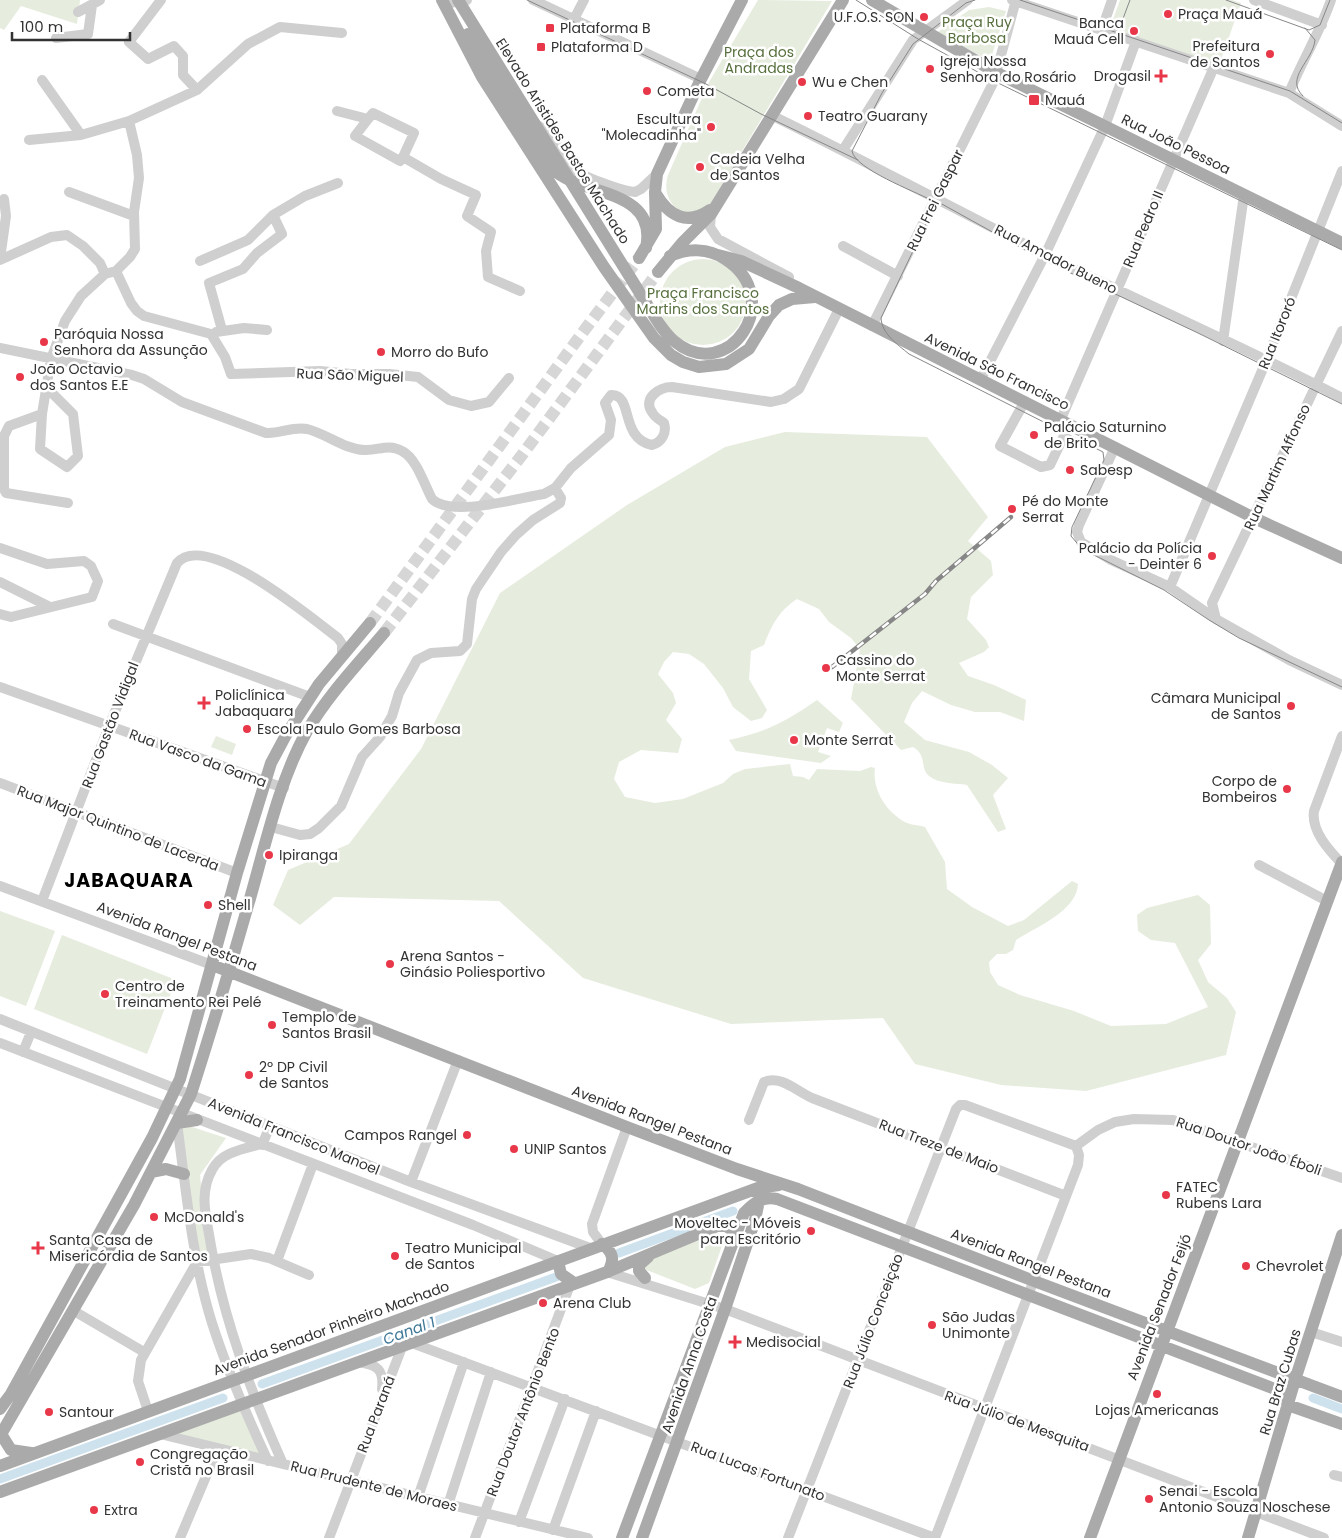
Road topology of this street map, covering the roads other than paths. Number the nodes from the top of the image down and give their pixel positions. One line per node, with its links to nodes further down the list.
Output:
1 (161, 0): 28 (street)
2 (458, 0): 56 (main road, Elevado Aristides Bastos Machado, bridge)
3 (467, 0): 15 (street)
4 (534, 0): 17 (street)
5 (584, 0): 17 (street)
6 (742, 0): 26 (main road)
7 (843, 0): 31 (main road)
8 (872, 0): 20 (main road)
9 (968, 0): 20 (street)
10 (1014, 0): 19 (street); 25 (street)
11 (1112, 0): 19 (street)
12 (1254, 0): 18 (street)
13 (1331, 0): 18 (street)
14 (96, 2): 16 (street); 22 (street)
15 (444, 4): 33 (main road); 67 (main road)
16 (78, 12)
17 (574, 19): 26 (street)
18 (1322, 25): 29 (street)
19 (1102, 29): 23 (street)
20 (924, 31): 25 (main road); 39 (street)
21 (342, 33): 28 (street)
22 (56, 38)
23 (1136, 41): 24 (street); 35 (street)
24 (1214, 67): 29 (street); 41 (street, Rua Pedro II)
25 (996, 73): 35 (main road, Rua João Pessoa); 48 (street, Rua Frei Gaspar)
26 (701, 79): 43 (main road)
27 (42, 80): 37 (street)
28 (197, 90): 34 (street)
29 (1289, 93): 36 (street)
30 (337, 111): 32 (street)
31 (773, 116): 39 (street, Rua Amador Bueno); 50 (main road)
32 (368, 119): 40 (street); 40 (street)
33 (520, 119): 43 (street); 46 (main road)
34 (129, 121): 37 (street); 52 (street)
35 (1105, 126): 41 (main road, Rua João Pessoa); 57 (street)
36 (1342, 126)
37 (81, 135): 38 (street)
38 (29, 140)
39 (843, 150): 48 (street, Rua Amador Bueno)
40 (403, 157): 66 (street)
41 (1173, 160): 47 (main road, Rua João Pessoa); 65 (street, Rua Pedro II)
42 (1342, 171): 53 (street, Rua Itororó)
43 (657, 174): 46 (main road)
44 (338, 183): 51 (street)
45 (69, 192): 52 (street)
46 (655, 192): 50 (main road)
47 (1244, 195): 53 (main road, Rua João Pessoa); 74 (street)
48 (937, 198): 57 (street, Rua Amador Bueno); 64 (street, Rua Frei Gaspar)
49 (4, 199): 59 (street)
50 (714, 210): 58 (main road); 69 (street, Avenida São Francisco)
51 (273, 214): 60 (street); 70 (street)
52 (134, 216): 61 (street)
53 (1318, 231): 54 (main road, Rua João Pessoa); 77 (street, Rua Itororó)
54 (1342, 242)
55 (843, 246): 64 (street)
56 (718, 255): 58 (main road); 67 (main road, Avenida São Francisco)
57 (1045, 255): 65 (street, Rua Amador Bueno); 79 (street)
58 (670, 256): 62 (main road)
59 (0, 260): 63 (street)
60 (200, 261)
61 (116, 271): 63 (street); 73 (street)
62 (658, 272)
63 (105, 274): 76 (street)
64 (898, 276): 69 (street, Rua Frei Gaspar)
65 (1117, 290): 74 (street, Rua Amador Bueno); 85 (street, Rua Pedro II)
66 (520, 291)
67 (815, 297): 68 (main road, Avenida São Francisco)
68 (839, 309): 69 (main road, Avenida São Francisco); 87 (street)
69 (873, 323): 79 (main road, Avenida São Francisco)
70 (222, 330): 71 (street); 73 (street)
71 (267, 330)
72 (1342, 331): 80 (street, Rua Martim Affonso)
73 (210, 334): 78 (street, Rua São Miguel)
74 (1223, 341): 77 (street, Rua Amador Bueno)
75 (0, 348): 76 (street)
76 (51, 359): 81 (street); 87 (street)
77 (1267, 359): 80 (street, Rua Amador Bueno); 88 (street, Rua Itororó)
78 (509, 378)
79 (981, 379): 83 (main road, Avenida São Francisco)
80 (1317, 385): 82 (street, Rua Amador Bueno); 90 (street, Rua Martim Affonso)
81 (47, 388): 84 (street); 84 (street)
82 (1342, 398)
83 (1025, 401): 85 (main road, Avenida São Francisco); 85 (street, Rua Pedro II)
84 (42, 414): 89 (street)
85 (1065, 421): 86 (main road, Avenida São Francisco)
86 (1114, 447): 88 (main road, Avenida São Francisco); 94 (street)
87 (555, 488): 114 (street)
88 (1211, 494): 90 (main road, Avenida São Francisco); 94 (street, Rua Itororó)
89 (68, 503)
90 (1254, 518): 92 (main road, Avenida São Francisco); 95 (street, Rua Martim Affonso)
91 (0, 548): 96 (street)
92 (1342, 558)
93 (0, 582): 96 (street)
94 (1170, 587): 97 (street)
95 (1212, 603): 97 (street); 99 (street)
96 (48, 606): 98 (street)
97 (1200, 609): 99 (street)
98 (0, 614)
99 (1216, 619): 105 (street)
100 (370, 623): 104 (main road)
101 (113, 624): 103 (street)
102 (384, 633): 112 (main road)
103 (145, 635): 104 (street, Rua Gastão Vidigal); 107 (street); 108 (street, Rua Gastão Vidigal)
104 (342, 655): 107 (main road)
105 (1342, 685)
106 (0, 687): 108 (street, Rua Vasco da Gama)
107 (310, 697): 110 (main road)
108 (109, 726): 110 (street, Rua Vasco da Gama); 113 (street, Rua Gastão Vidigal)
109 (1342, 736): 115 (street)
110 (264, 782): 112 (street, Rua Vasco da Gama); 117 (main road)
111 (0, 783): 113 (street, Rua Major Quintino de Lacerda)
112 (284, 788): 114 (main road)
113 (76, 811): 117 (street, Rua Major Quintino de Lacerda); 119 (street, Rua Gastão Vidigal)
114 (271, 827): 122 (main road)
115 (1342, 863): 120 (main road, Avenida Senador Feijó)
116 (1259, 865): 120 (street)
117 (237, 873): 121 (main road)
118 (0, 886): 119 (street, Avenida Rangel Pestana)
119 (42, 901): 121 (street, Avenida Rangel Pestana)
120 (1327, 901): 136 (main road, Avenida Senador Feijó)
121 (212, 965): 122 (main road, Avenida Rangel Pestana); 128 (main road)
122 (230, 972): 127 (main road, Avenida Rangel Pestana); 129 (main road)
123 (0, 1019): 124 (street, Avenida Francisco Manoel)
124 (31, 1033): 126 (street); 128 (street, Avenida Francisco Manoel)
125 (0, 1043): 126 (street)
126 (24, 1050): 130 (street)
127 (458, 1060): 134 (main road, Avenida Rangel Pestana); 144 (street)
128 (177, 1086): 129 (street, Avenida Francisco Manoel); 130 (main road)
129 (191, 1094): 130 (main road); 133 (street, Avenida Francisco Manoel)
130 (176, 1114): 131 (main road); 141 (main road); 142 (street); 189 (main road)
131 (197, 1120): 135 (street, Avenida Francisco Manoel)
132 (749, 1120): 137 (street, Rua Treze de Maio)
133 (269, 1128): 135 (street); 144 (street, Avenida Francisco Manoel)
134 (626, 1128): 140 (main road, Avenida Rangel Pestana); 151 (street)
135 (262, 1143): 139 (street, Avenida Francisco Manoel); 154 (street)
136 (1238, 1143): 138 (street, Rua Doutor João Éboli); 143 (street, Rua Doutor João Éboli); 169 (main road, Avenida Senador Feijó)
137 (942, 1146): 138 (street, Rua Júlio Conceição); 146 (street, Rua Treze de Maio); 148 (street, Rua Júlio Conceição)
138 (1076, 1146): 146 (street)
139 (314, 1164): 155 (street, Avenida Francisco Manoel); 157 (street)
140 (737, 1169): 145 (main road, Avenida Rangel Pestana); 147 (main road)
141 (151, 1172): 142 (main road); 168 (main road)
142 (184, 1174): 156 (street)
143 (1342, 1178)
144 (411, 1182): 151 (street, Avenida Francisco Manoel)
145 (791, 1186): 147 (main road, Avenida Senador Pinheiro Machado); 148 (main road, Avenida Rangel Pestana)
146 (1066, 1196): 161 (street)
147 (760, 1197): 150 (main road, Avenida Anna Costa); 151 (main road, Avenida Senador Pinheiro Machado); 152 (main road); 167 (main road, Avenida Anna Costa)
148 (908, 1231): 152 (street, Rua Júlio Conceição); 161 (main road, Avenida Rangel Pestana)
149 (1342, 1235): 170 (main road, Rua Braz Cubas)
150 (734, 1240): 153 (main road); 166 (main road, Avenida Anna Costa)
151 (596, 1246): 155 (main road, Avenida Senador Pinheiro Machado); 158 (main road)
152 (902, 1248): 164 (main road); 175 (street, Rua Júlio Conceição)
153 (649, 1256): 158 (main road); 160 (main road)
154 (213, 1259): 156 (street); 157 (street); 179 (street)
155 (558, 1261): 162 (main road); 179 (main road, Avenida Senador Pinheiro Machado)
156 (197, 1262): 163 (street); 165 (street)
157 (277, 1262): 159 (street)
158 (612, 1268): 160 (street); 162 (main road); 166 (street)
159 (309, 1275)
160 (645, 1278): 166 (street)
161 (1034, 1281): 164 (street); 169 (main road, Avenida Rangel Pestana)
162 (572, 1284): 172 (main road); 182 (street, Rua Doutor Antônio Bento)
163 (181, 1289): 165 (street); 174 (street)
164 (1028, 1296): 173 (main road); 190 (street)
165 (206, 1299): 180 (street)
166 (711, 1301): 167 (street, Rua Júlio de Mesquita); 196 (main road, Avenida Anna Costa)
167 (725, 1309): 175 (street, Rua Júlio de Mesquita); 197 (main road, Avenida Anna Costa)
168 (74, 1311): 174 (street); 195 (main road)
169 (1166, 1331): 173 (main road, Avenida Senador Feijó); 181 (main road, Avenida Rangel Pestana)
170 (1311, 1332): 171 (street); 181 (main road, Rua Braz Cubas)
171 (1342, 1342)
172 (407, 1345): 176 (main road); 177 (street, Rua Lucas Fortunato); 186 (street, Rua Paraná)
173 (1160, 1347): 188 (main road); 200 (main road, Avenida Senador Feijó)
174 (144, 1352): 191 (street)
175 (858, 1360): 190 (street, Rua Júlio de Mesquita); 205 (street, Rua Júlio Conceição)
176 (359, 1362): 185 (main road); 186 (street)
177 (464, 1362): 178 (street, Rua Lucas Fortunato); 207 (street)
178 (491, 1372): 182 (street, Rua Lucas Fortunato); 208 (street)
179 (247, 1376): 180 (main road, Avenida Senador Pinheiro Machado); 185 (street)
180 (233, 1380): 187 (street); 191 (main road, Avenida Senador Pinheiro Machado)
181 (1295, 1380): 183 (main road, Avenida Rangel Pestana); 188 (main road, Rua Braz Cubas)
182 (532, 1387): 184 (street, Rua Lucas Fortunato); 210 (street, Rua Doutor Antônio Bento)
183 (1342, 1397)
184 (565, 1399): 192 (street, Rua Lucas Fortunato); 211 (street)
185 (255, 1400): 187 (main road); 202 (street)
186 (382, 1400): 204 (street, Rua Paraná)
187 (242, 1404): 194 (main road); 201 (street)
188 (1288, 1405): 193 (main road); 209 (main road, Rua Braz Cubas)
189 (0, 1409)
190 (984, 1410): 200 (street, Rua Júlio de Mesquita); 220 (street)
191 (148, 1411): 199 (main road, Avenida Senador Pinheiro Machado)
192 (596, 1411): 196 (street, Rua Lucas Fortunato); 212 (street)
193 (1342, 1424)
194 (160, 1434): 198 (street, Rua Prudente de Moraes); 206 (main road)
195 (0, 1435): 199 (main road)
196 (661, 1435): 197 (street, Rua Lucas Fortunato); 217 (main road, Avenida Anna Costa)
197 (678, 1441): 205 (street, Rua Lucas Fortunato); 218 (main road, Avenida Anna Costa)
198 (218, 1448): 201 (street, Rua Prudente de Moraes); 213 (street)
199 (34, 1453): 203 (main road, Avenida Senador Pinheiro Machado)
200 (1119, 1459): 209 (street, Rua Júlio de Mesquita); 221 (main road, Avenida Senador Feijó)
201 (268, 1461): 202 (street, Rua Prudente de Moraes)
202 (283, 1464): 204 (street, Rua Prudente de Moraes)
203 (0, 1466)
204 (350, 1481): 207 (street, Rua Prudente de Moraes); 214 (street, Rua Paraná)
205 (807, 1490): 219 (street, Rua Júlio Conceição); 220 (street, Rua Lucas Fortunato)
206 (0, 1492)
207 (418, 1498): 208 (street, Rua Prudente de Moraes)
208 (448, 1505): 210 (street, Rua Prudente de Moraes)
209 (1257, 1511): 222 (main road, Rua Braz Cubas); 223 (street, Rua Júlio de Mesquita)
210 (484, 1513): 211 (street, Rua Prudente de Moraes); 215 (street, Rua Doutor Antônio Bento)
211 (519, 1522): 212 (street, Rua Prudente de Moraes)
212 (553, 1530): 216 (street, Rua Prudente de Moraes)
213 (180, 1538)
214 (329, 1538)
215 (475, 1538)
216 (588, 1538)
217 (622, 1538)
218 (642, 1538)
219 (788, 1538)
220 (935, 1538)
221 (1090, 1538)
222 (1248, 1538)
223 (1324, 1538)

